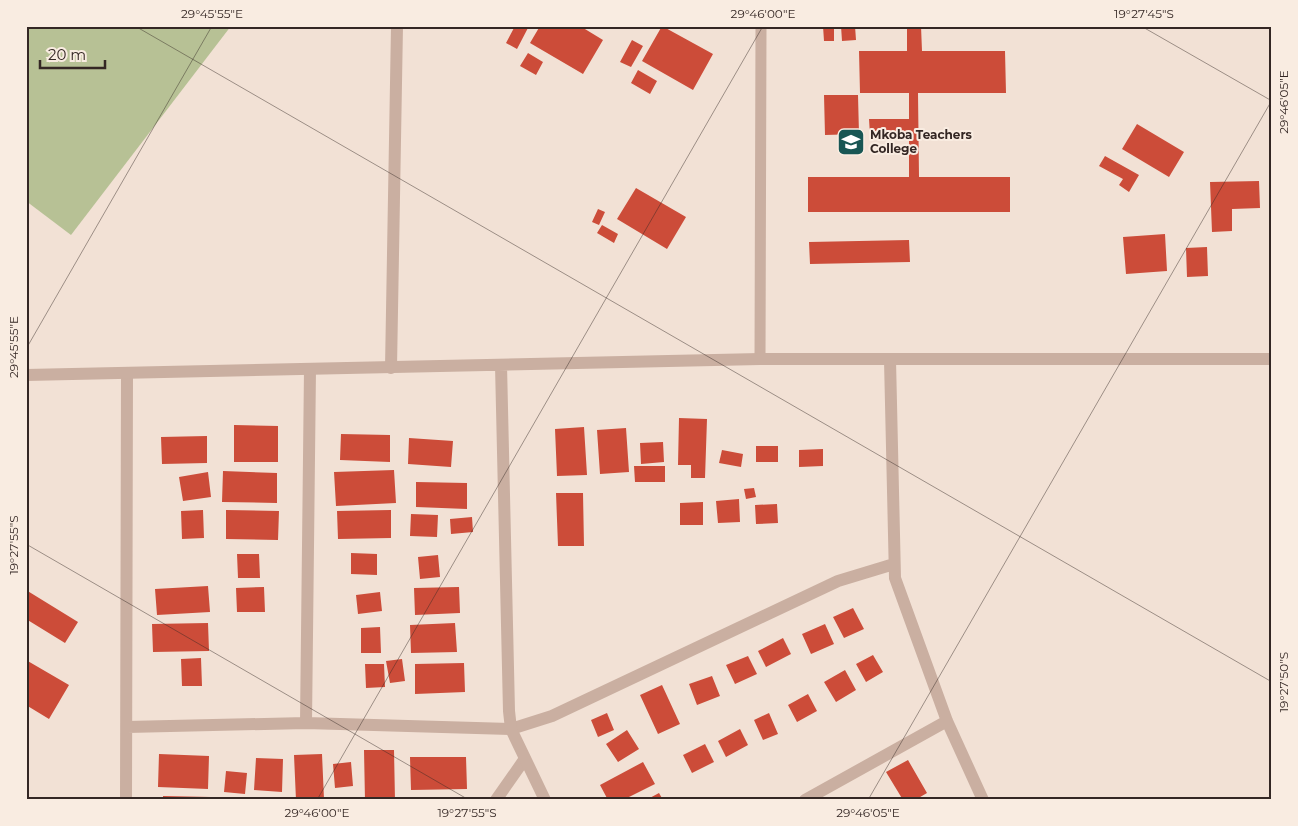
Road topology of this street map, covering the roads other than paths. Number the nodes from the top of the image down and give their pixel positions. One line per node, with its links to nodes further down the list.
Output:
1 (397, 26): 7 (street)
2 (761, 26): 3 (lane)
3 (760, 359): 5 (street); 6 (street)
4 (1272, 359): 5 (street)
5 (890, 360): 11 (street)
6 (501, 365): 7 (street); 15 (street)
7 (391, 368): 8 (street)
8 (310, 369): 9 (street); 13 (street)
9 (126, 374): 10 (street); 14 (street)
10 (26, 376)
11 (894, 564): 12 (street); 15 (street)
12 (948, 721): 20 (street); 21 (street)
13 (306, 723): 14 (street); 15 (street)
14 (127, 727): 17 (street)
15 (512, 729): 16 (street)
16 (524, 760): 18 (street); 19 (street)
17 (126, 800)
18 (496, 800)
19 (546, 800)
20 (805, 800)
21 (983, 800)

